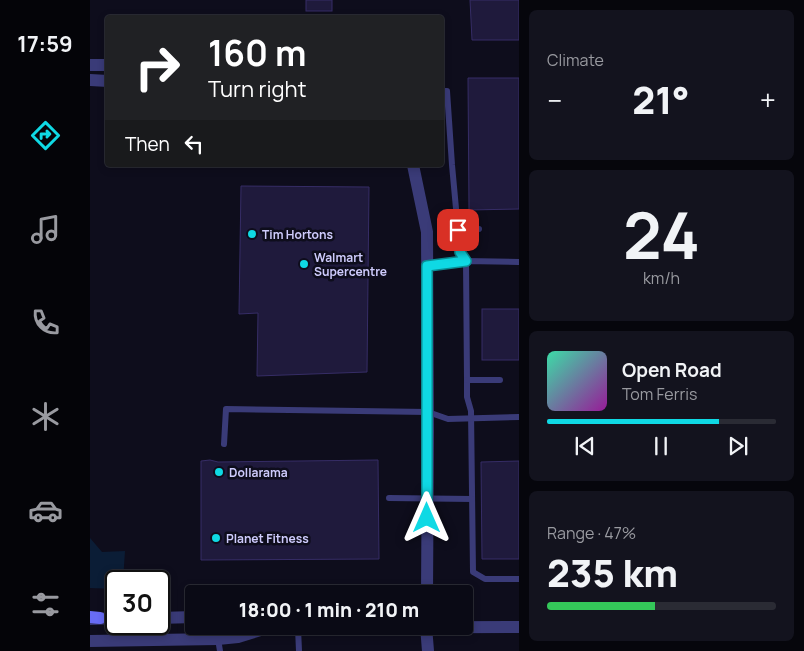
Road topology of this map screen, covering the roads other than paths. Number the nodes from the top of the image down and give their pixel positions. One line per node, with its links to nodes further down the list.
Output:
1 (90, 64): 2 (street)
2 (105, 65)
3 (90, 80): 4 (street)
4 (105, 81)
5 (444, 91): 8 (lane)
6 (413, 167): 11 (street)
7 (479, 229): 8 (lane)
8 (458, 230): 9 (lane)
9 (466, 261): 10 (lane); 11 (lane); 12 (lane)
10 (519, 262)
11 (427, 266): 14 (street)
12 (467, 380): 13 (lane); 15 (lane)
13 (500, 380)
14 (428, 412): 15 (lane); 17 (lane); 19 (street)
15 (472, 417): 16 (lane); 20 (lane)
16 (519, 417)
17 (224, 444)
18 (389, 498): 19 (lane)
19 (428, 498): 20 (lane); 22 (street)
20 (472, 499): 21 (lane)
21 (519, 579)
22 (427, 585)
23 (185, 617): 24 (street)
24 (170, 618)
25 (473, 627): 26 (street)
26 (519, 627)
27 (243, 635): 31 (street)
28 (298, 635): 32 (lane)
29 (427, 635): 33 (street)
30 (90, 641): 31 (street)
31 (219, 645)
32 (299, 651)
33 (428, 651)

